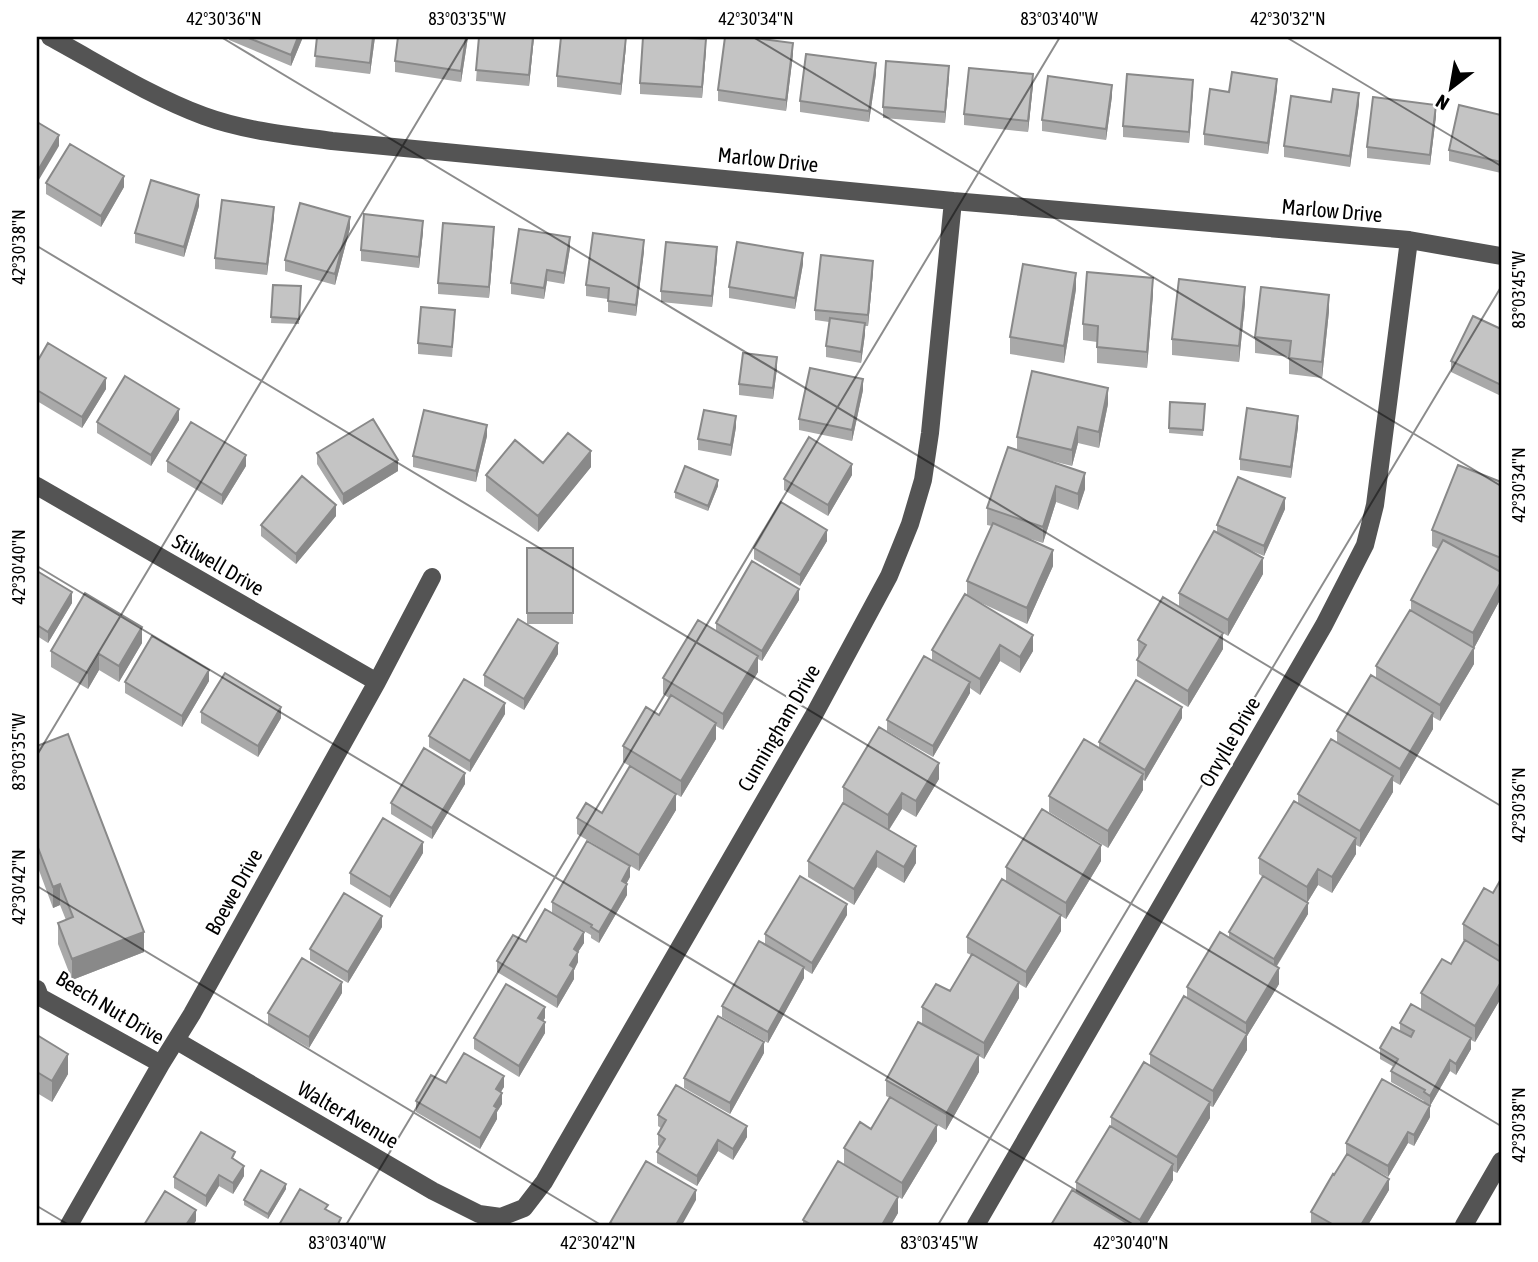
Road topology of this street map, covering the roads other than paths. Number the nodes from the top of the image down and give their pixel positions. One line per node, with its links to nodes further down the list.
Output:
1 (50, 37): 2 (street, Marlow Drive)
2 (953, 201): 3 (street, Marlow Drive); 12 (street, Cunningham Drive)
3 (1409, 240): 4 (street, Marlow Drive); 14 (street, Orvylle Drive)
4 (1501, 256)
5 (37, 486): 7 (street, Stilwell Drive)
6 (432, 577): 7 (street, Boewe Drive)
7 (377, 682): 9 (street, Boewe Drive)
8 (38, 995): 10 (street, Beech Nut Drive)
9 (177, 1041): 10 (street, Boewe Drive); 12 (street, Walter Avenue)
10 (161, 1064): 13 (street, Boewe Drive)
11 (1501, 1161): 15 (street)
12 (501, 1217)
13 (69, 1225)
14 (976, 1225)
15 (1464, 1225)

